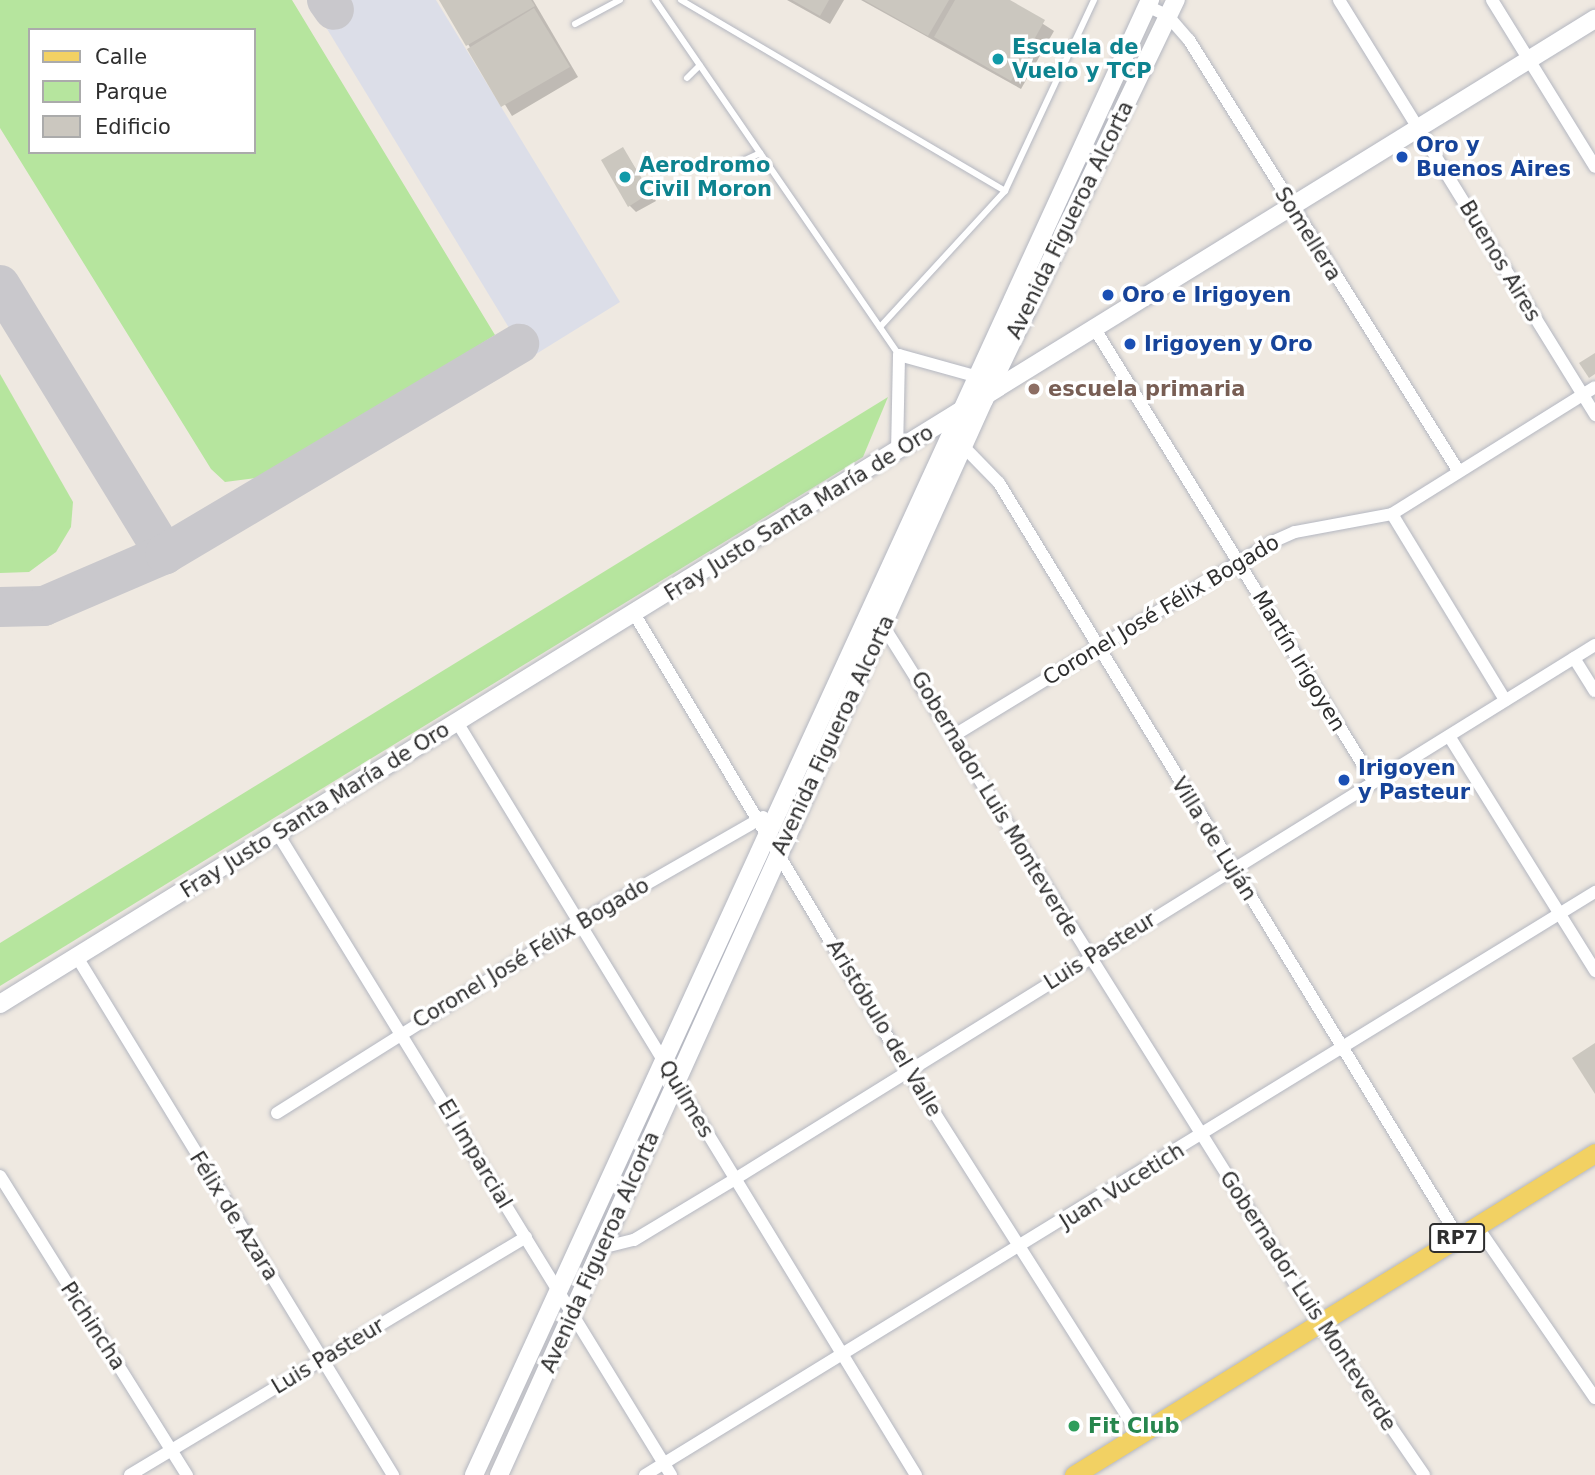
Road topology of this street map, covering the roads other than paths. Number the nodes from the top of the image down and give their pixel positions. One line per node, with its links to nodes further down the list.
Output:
1 (620, 0): 10 (lane)
2 (655, 0): 12 (lane)
3 (681, 0): 18 (lane)
4 (1094, 0): 18 (lane)
5 (1339, 0): 14 (street, Buenos Aires)
6 (1492, 0): 11 (street)
7 (1148, 3): 8 (street); 23 (main road, Avenida Figueroa Alcorta)
8 (1172, 8): 19 (street, Somellera); 24 (main road, Avenida Figueroa Alcorta)
9 (1595, 19): 11 (main road, Fray Justo Santa María de Oro)
10 (575, 24)
11 (1530, 60): 14 (main road, Fray Justo Santa María de Oro); 17 (street)
12 (700, 65): 13 (lane); 15 (lane)
13 (687, 78)
14 (1418, 127): 19 (main road, Fray Justo Santa María de Oro); 26 (street, Buenos Aires)
15 (760, 153): 16 (lane); 21 (lane)
16 (743, 161)
17 (1595, 167)
18 (1005, 191): 21 (lane)
19 (1290, 205): 20 (main road, Fray Justo Santa María de Oro); 32 (street, Somellera)
20 (1093, 326): 27 (main road, Fray Justo Santa María de Oro); 34 (street, Martín Irigoyen)
21 (880, 327): 22 (lane)
22 (899, 355): 23 (street); 31 (street)
23 (975, 377): 24 (street); 29 (main road, Avenida Figueroa Alcorta)
24 (993, 381): 27 (main road, Avenida Figueroa Alcorta)
25 (1595, 387): 26 (street, Coronel José Félix Bogado)
26 (1582, 395): 28 (street, Buenos Aires); 32 (street, Coronel José Félix Bogado)
27 (984, 400): 29 (main road, Fray Justo Santa María de Oro); 30 (main road, Avenida Figueroa Alcorta)
28 (1595, 415)
29 (957, 417): 31 (main road, Fray Justo Santa María de Oro); 47 (main road, Avenida Figueroa Alcorta)
30 (964, 447): 36 (main road, Avenida Figueroa Alcorta); 38 (street, Villa de Luján)
31 (897, 452): 35 (main road, Fray Justo Santa María de Oro)
32 (1459, 472): 33 (street, Coronel José Félix Bogado)
33 (1392, 514): 34 (street, Coronel José Félix Bogado); 41 (street)
34 (1238, 561): 38 (street, Coronel José Félix Bogado); 45 (street, Martín Irigoyen)
35 (635, 615): 42 (main road, Fray Justo Santa María de Oro); 47 (street, Aristóbulo del Valle)
36 (884, 627): 43 (street, Gobernador Luis Monteverde); 46 (main road, Avenida Figueroa Alcorta)
37 (1595, 645): 39 (street, Luis Pasteur)
38 (1096, 647): 43 (street, Coronel José Félix Bogado); 50 (street, Villa de Luján)
39 (1574, 658): 40 (street); 41 (street, Luis Pasteur)
40 (1595, 691)
41 (1504, 699): 44 (street, Luis Pasteur)
42 (457, 722): 48 (main road, Fray Justo Santa María de Oro); 53 (street, Quilmes)
43 (953, 736): 55 (street, Gobernador Luis Monteverde)
44 (1449, 736): 45 (street, Luis Pasteur); 52 (street)
45 (1373, 781): 50 (street, Luis Pasteur)
46 (794, 819): 47 (street); 49 (main road, Avenida Figueroa Alcorta)
47 (766, 822): 49 (street, Aristóbulo del Valle); 53 (street, Coronel José Félix Bogado); 60 (main road, Avenida Figueroa Alcorta)
48 (278, 834): 54 (main road, Fray Justo Santa María de Oro); 58 (street, El Imparcial)
49 (778, 852): 61 (street, Aristóbulo del Valle); 62 (main road, Avenida Figueroa Alcorta)
50 (1233, 869): 55 (street, Luis Pasteur); 59 (street, Villa de Luján)
51 (1595, 892): 52 (street, Juan Vucetich)
52 (1560, 914): 56 (street); 59 (street, Juan Vucetich)
53 (580, 922): 58 (street, Coronel José Félix Bogado); 60 (street, Quilmes)
54 (77, 957): 57 (main road, Fray Justo Santa María de Oro); 77 (street, Félix de Azara)
55 (1088, 958): 61 (street, Luis Pasteur); 64 (street, Gobernador Luis Monteverde)
56 (1595, 971)
57 (0, 1004)
58 (401, 1032): 63 (street, Coronel José Félix Bogado); 69 (street, El Imparcial)
59 (1343, 1048): 64 (street, Juan Vucetich); 70 (street, Villa de Luján)
60 (662, 1060): 62 (street, Quilmes); 73 (main road, Avenida Figueroa Alcorta)
61 (908, 1071): 67 (street, Luis Pasteur); 72 (street, Aristóbulo del Valle)
62 (676, 1084): 67 (street, Quilmes); 71 (main road, Avenida Figueroa Alcorta)
63 (277, 1113)
64 (1202, 1137): 72 (street, Juan Vucetich); 75 (street, Gobernador Luis Monteverde)
65 (1595, 1153): 68 (main road, RP7)
66 (0, 1176): 80 (street, Pichincha)
67 (735, 1179): 71 (street, Luis Pasteur); 76 (street, Quilmes)
68 (1476, 1225): 70 (main road, RP7); 78 (street)
69 (526, 1237): 73 (street, El Imparcial); 77 (street, Luis Pasteur)
70 (1458, 1237): 75 (main road, RP7)
71 (601, 1248): 74 (main road, Avenida Figueroa Alcorta)
72 (1022, 1248): 76 (street, Juan Vucetich); 79 (street, Aristóbulo del Valle)
73 (558, 1289): 74 (street, El Imparcial); 86 (main road, Avenida Figueroa Alcorta)
74 (572, 1312): 81 (street, El Imparcial); 87 (main road, Avenida Figueroa Alcorta)
75 (1321, 1325): 79 (main road, RP7); 91 (street, Gobernador Luis Monteverde)
76 (843, 1355): 81 (street, Juan Vucetich); 89 (street, Quilmes)
77 (322, 1359): 80 (street, Luis Pasteur); 85 (street, Félix de Azara)
78 (1595, 1398)
79 (1140, 1436): 82 (main road, RP7)
80 (172, 1449): 83 (street, Luis Pasteur); 84 (street, Pichincha)
81 (667, 1469): 88 (street, Juan Vucetich)
82 (1097, 1469): 90 (main road, RP7)
83 (130, 1475)
84 (187, 1475)
85 (393, 1475)
86 (474, 1475)
87 (499, 1475)
88 (645, 1475)
89 (916, 1475)
90 (1074, 1475)
91 (1424, 1475)

